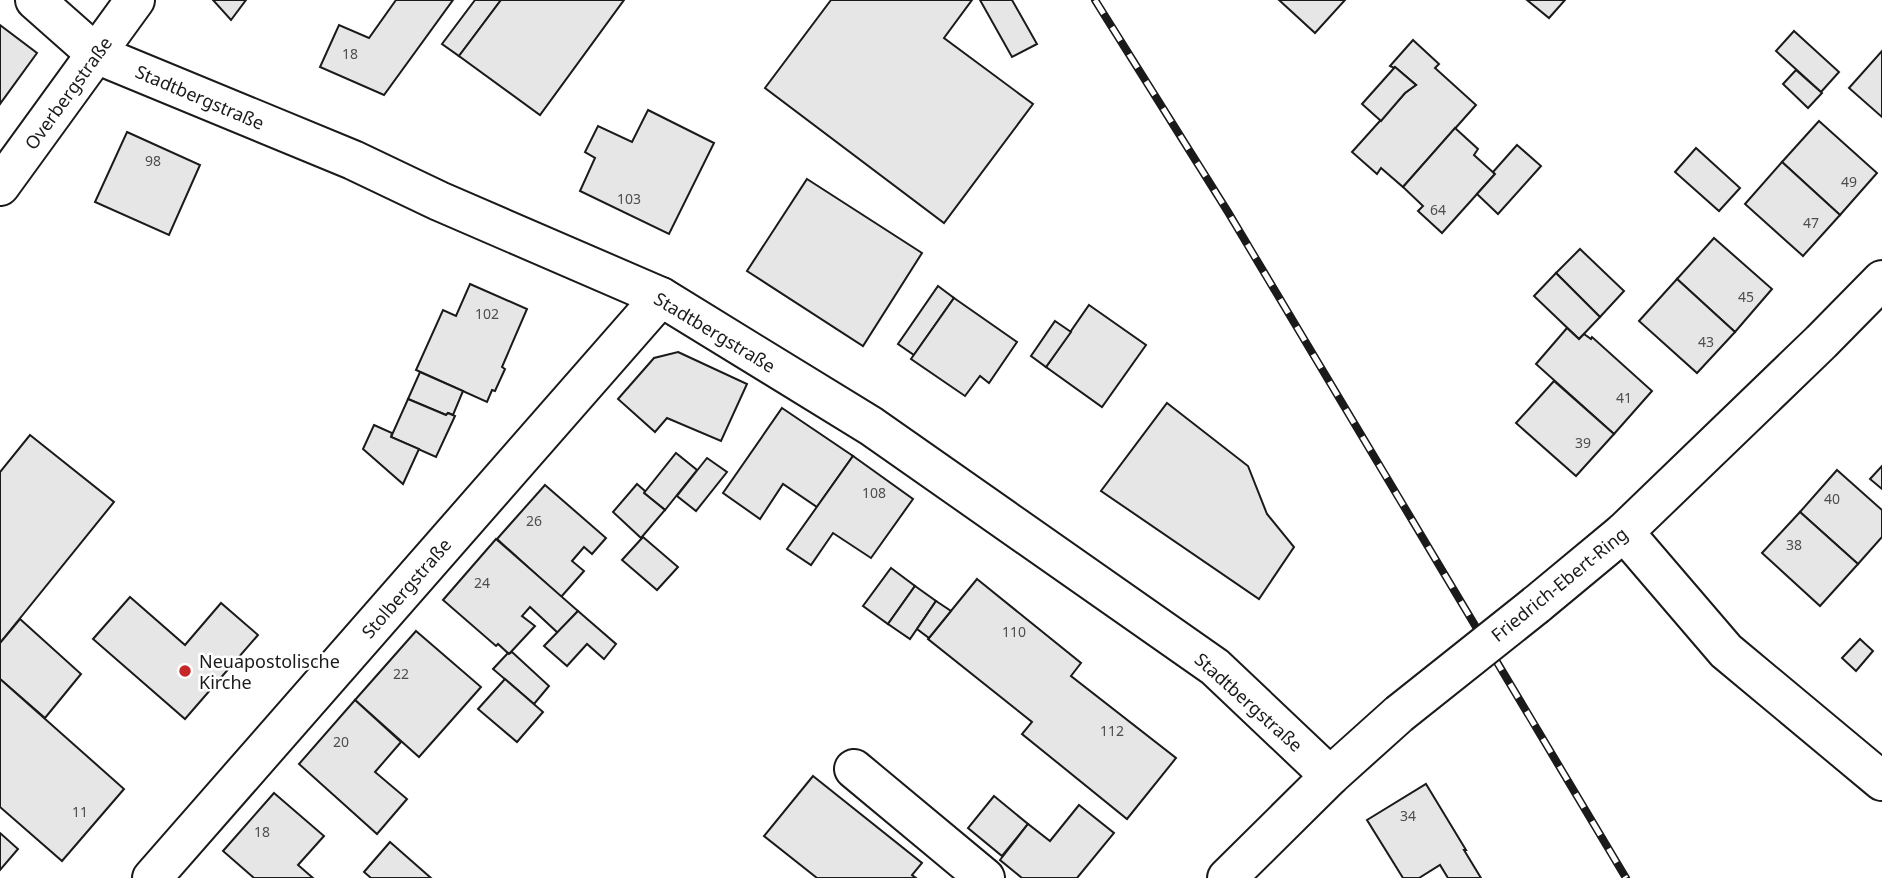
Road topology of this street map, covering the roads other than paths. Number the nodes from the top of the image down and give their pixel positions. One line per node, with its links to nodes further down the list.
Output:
1 (35, 0): 3 (street, Stadtbergstraße)
2 (135, 0): 3 (street, Overbergstraße)
3 (96, 54): 4 (street, Overbergstraße); 6 (street, Stadtbergstraße)
4 (0, 186)
5 (1882, 280): 7 (street, Friedrich-Ebert-Ring)
6 (661, 297): 9 (street, Stadtbergstraße); 11 (street, Stolbergstraße)
7 (1624, 532): 9 (street, Friedrich-Ebert-Ring, bridge); 10 (street)
8 (854, 769): 12 (street)
9 (1330, 776): 13 (street, Friedrich-Ebert-Ring)
10 (1882, 781)
11 (152, 878)
12 (985, 878)
13 (1227, 878)

